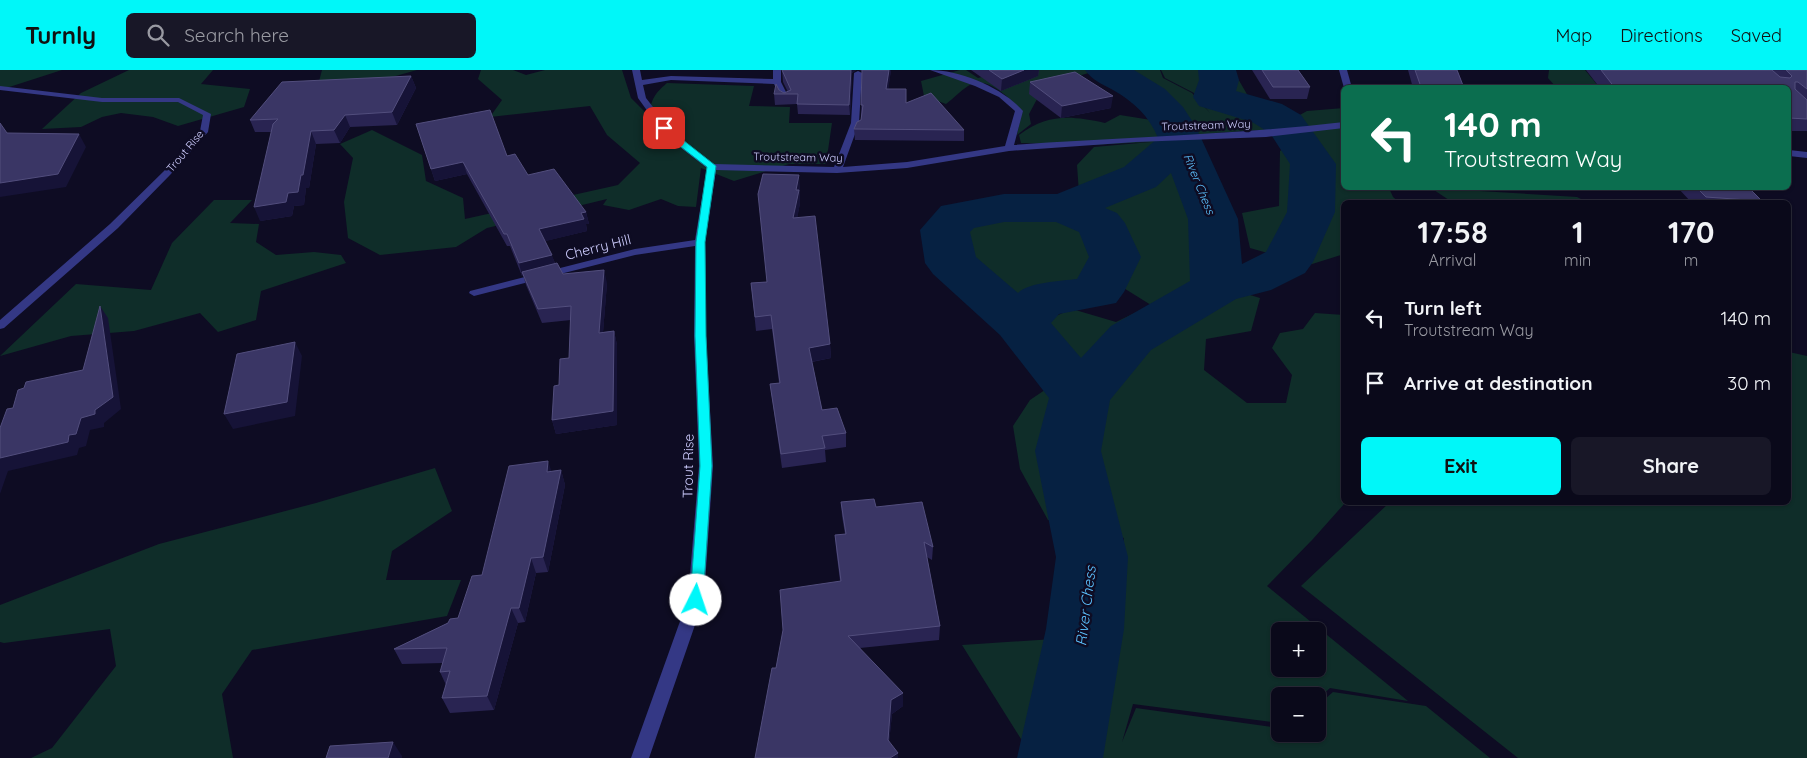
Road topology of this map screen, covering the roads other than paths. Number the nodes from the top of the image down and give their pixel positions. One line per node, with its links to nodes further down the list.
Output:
1 (645, 70): 6 (street)
2 (777, 70): 7 (street)
3 (934, 70): 12 (street)
4 (1343, 70): 8 (street)
5 (858, 73): 16 (street)
6 (638, 77): 7 (street); 15 (street)
7 (777, 82): 10 (street)
8 (1347, 85)
9 (0, 88): 19 (street, Trout Rise)
10 (786, 100)
11 (1341, 125): 12 (street, Troutstream Way)
12 (1010, 148): 16 (street, Troutstream Way)
13 (1791, 153): 14 (street)
14 (1807, 155)
15 (712, 166): 16 (street, Troutstream Way); 17 (street, Trout Rise)
16 (837, 170)
17 (700, 242): 18 (street, Cherry Hill); 20 (street, Trout Rise)
18 (474, 293)
19 (0, 326)
20 (640, 758)

